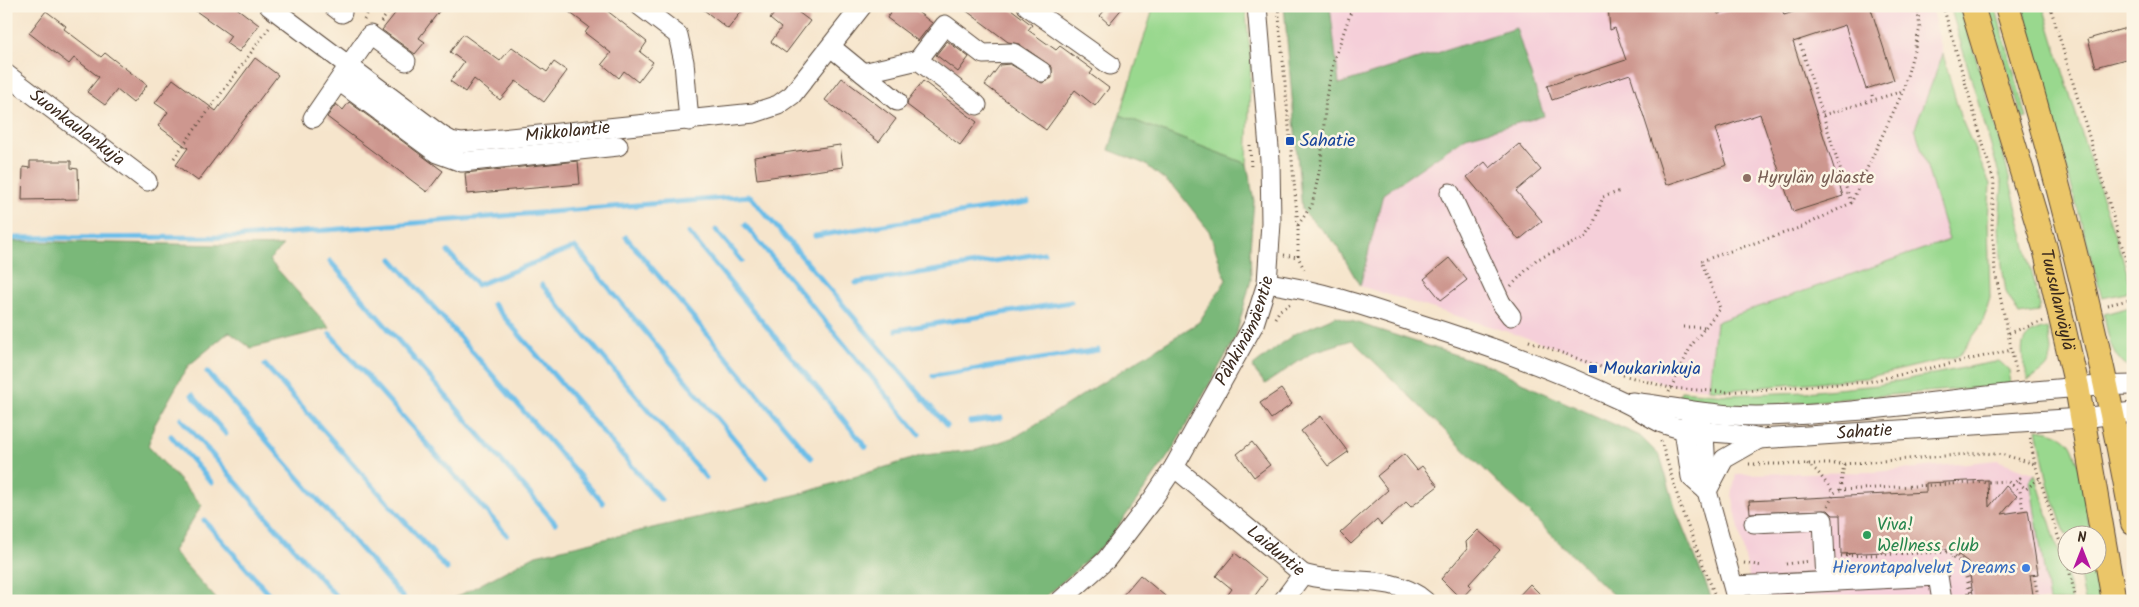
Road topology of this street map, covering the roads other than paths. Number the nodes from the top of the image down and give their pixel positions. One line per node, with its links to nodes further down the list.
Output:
1 (640, 6): 19 (street)
2 (862, 6): 8 (street, Mikkolantie)
3 (1027, 6): 11 (street)
4 (1257, 6): 22 (street, Pähkinämäentie)
5 (1972, 6): 26 (main road, Tuusulanväylä)
6 (2007, 6): 25 (main road, Tuusulanväylä)
7 (277, 10): 15 (street, Mikkolantie)
8 (831, 47): 13 (street); 19 (street, Mikkolantie)
9 (918, 60): 12 (street); 13 (street); 17 (street)
10 (406, 61): 15 (street)
11 (1110, 65)
12 (1042, 72)
13 (864, 73): 16 (street)
14 (6, 74): 20 (street, Suonkaulankuja)
15 (344, 74): 18 (street); 19 (street, Mikkolantie)
16 (897, 101)
17 (977, 105)
18 (313, 118)
19 (689, 121)
20 (146, 182)
21 (1450, 193): 23 (street)
22 (1267, 283): 27 (street, Sahatie); 34 (street, Pähkinämäentie)
23 (1506, 310)
24 (2133, 384): 25 (street, Sahatie)
25 (2105, 385): 26 (street, Sahatie); 29 (main road, Tuusulanväylä)
26 (2077, 387): 28 (street, Sahatie); 30 (main road, Tuusulanväylä)
27 (1666, 406): 28 (street, Sahatie); 31 (street, Sahatie)
28 (1699, 411): 31 (street); 32 (street)
29 (2122, 414): 30 (street, Sahatie); 36 (main road, Tuusulanväylä)
30 (2082, 418): 33 (street, Sahatie); 45 (main road, Tuusulanväylä)
31 (1684, 430): 32 (street, Sahatie); 35 (street)
32 (1704, 433): 33 (street, Sahatie); 35 (street)
33 (1759, 439): 35 (street)
34 (1174, 467): 38 (street, Laiduntie); 41 (street, Pähkinämäentie)
35 (1707, 491): 40 (street)
36 (2133, 523)
37 (1754, 524): 39 (street)
38 (1304, 574): 42 (street); 43 (street, Laiduntie)
39 (1826, 581): 40 (street); 44 (street)
40 (1736, 594)
41 (1060, 601)
42 (1283, 601)
43 (1425, 601)
44 (1942, 601)
45 (2114, 601)

